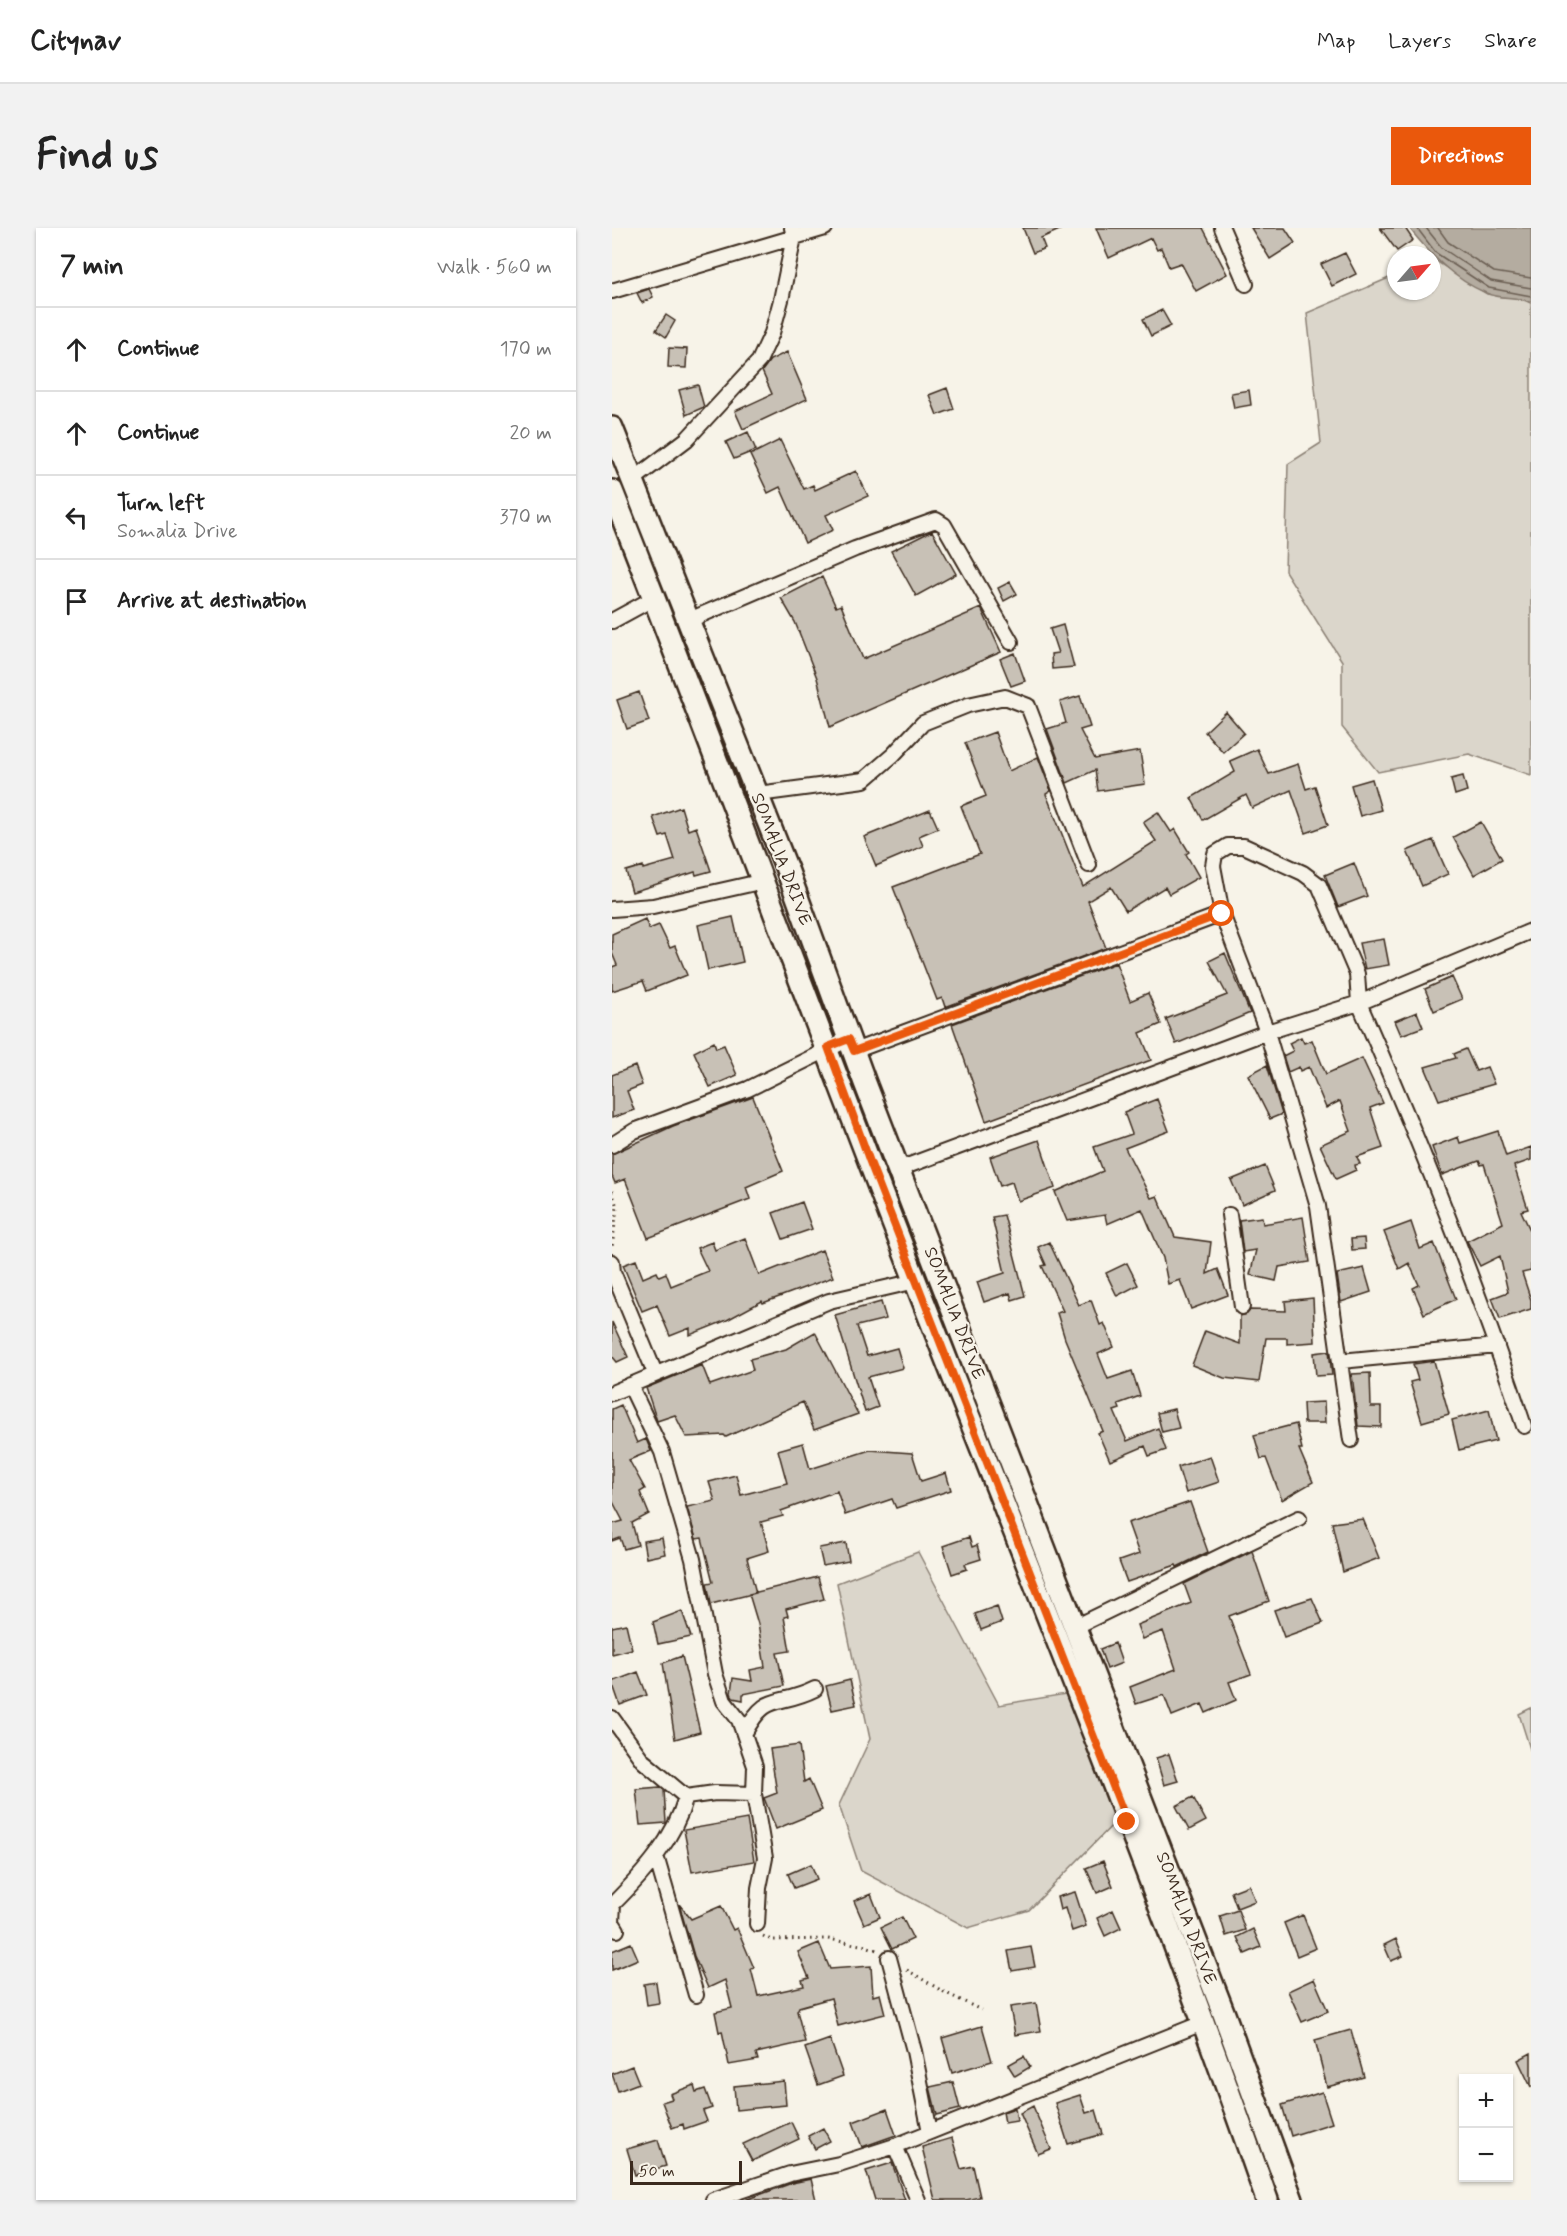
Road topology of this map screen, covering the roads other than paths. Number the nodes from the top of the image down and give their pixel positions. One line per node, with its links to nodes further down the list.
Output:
1 (825, 228): 3 (street)
2 (1222, 228): 4 (street)
3 (793, 233): 5 (street); 7 (street)
4 (1246, 284)
5 (612, 291)
6 (612, 428): 7 (main road, SOMALIA DRIVE)
7 (633, 480): 11 (main road, SOMALIA DRIVE)
8 (612, 491): 9 (main road, SOMALIA DRIVE)
9 (656, 597): 10 (street); 15 (main road, SOMALIA DRIVE)
10 (612, 621)
11 (687, 621): 12 (street); 13 (main road, SOMALIA DRIVE)
12 (1011, 642)
13 (758, 794): 14 (street); 21 (main road, SOMALIA DRIVE)
14 (1089, 866)
15 (764, 881): 16 (street); 22 (main road, SOMALIA DRIVE)
16 (612, 909)
17 (1222, 914): 19 (street); 20 (street); 21 (street)
18 (1531, 931): 19 (street)
19 (1359, 1003): 20 (street); 29 (street)
20 (1267, 1032): 24 (street); 30 (street)
21 (851, 1045): 22 (street); 24 (main road, SOMALIA DRIVE)
22 (828, 1047): 23 (street); 27 (main road, SOMALIA DRIVE)
23 (612, 1145)
24 (899, 1169): 37 (main road, SOMALIA DRIVE)
25 (1230, 1215): 28 (street)
26 (612, 1262): 31 (street)
27 (916, 1281): 31 (street); 48 (main road, SOMALIA DRIVE)
28 (1242, 1306)
29 (1497, 1346): 30 (street); 34 (street)
30 (1341, 1361): 35 (street)
31 (655, 1373): 32 (street)
32 (630, 1385): 33 (street); 40 (street)
33 (612, 1394)
34 (1524, 1426)
35 (1350, 1440)
36 (1299, 1518): 37 (street)
37 (1075, 1627): 54 (main road, SOMALIA DRIVE)
38 (815, 1689): 40 (street)
39 (612, 1718): 42 (street)
40 (744, 1734): 41 (street)
41 (754, 1794): 42 (street); 44 (street)
42 (686, 1797): 43 (street)
43 (656, 1856): 45 (street); 47 (street)
44 (757, 1924)
45 (617, 1930)
46 (889, 1958): 49 (street)
47 (696, 1995)
48 (1205, 2022): 49 (street); 53 (main road, SOMALIA DRIVE)
49 (930, 2132): 50 (street)
50 (895, 2146): 51 (street); 52 (street)
51 (713, 2200)
52 (918, 2200)
53 (1267, 2200)
54 (1292, 2200)

